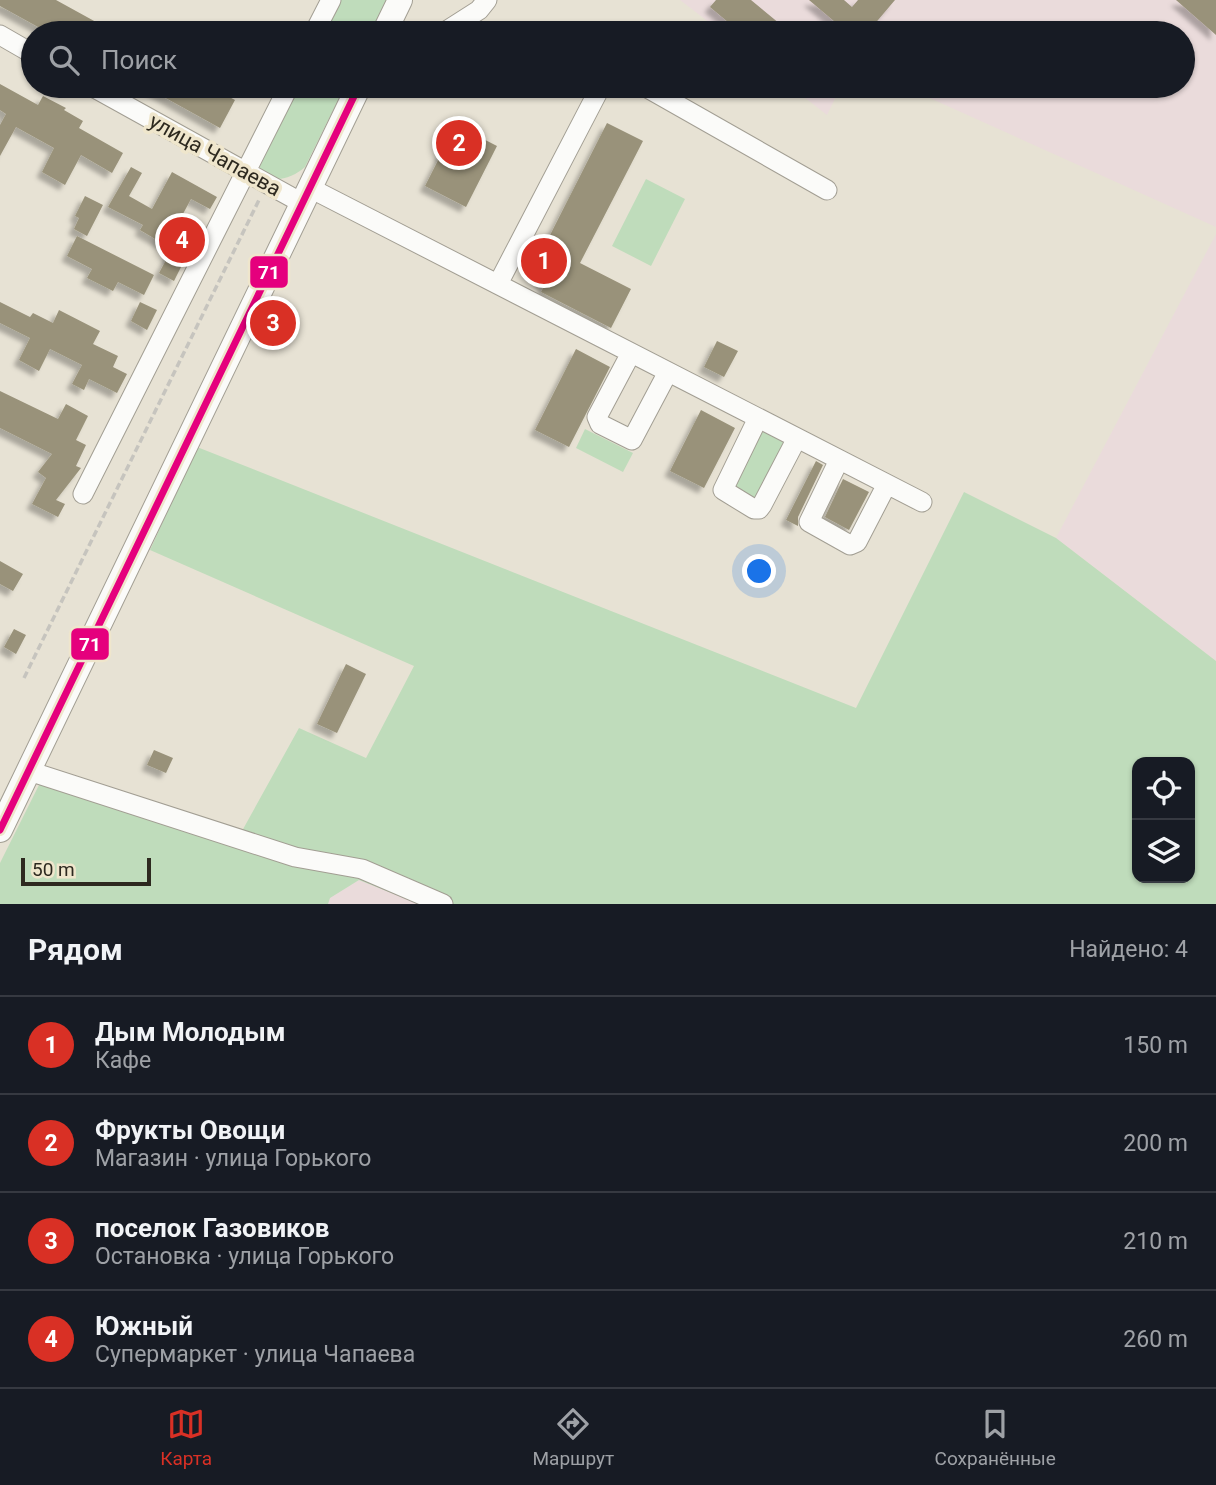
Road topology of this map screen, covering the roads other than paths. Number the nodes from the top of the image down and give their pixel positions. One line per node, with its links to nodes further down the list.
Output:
1 (331, 0): 4 (street)
2 (401, 0): 5 (main road)
3 (487, 0): 6 (street)
4 (320, 21)
5 (390, 21)
6 (462, 21)
7 (0, 35): 8 (street)
8 (21, 47)
9 (113, 98): 14 (street, улица Чапаева)
10 (283, 98): 14 (street)
11 (353, 98): 16 (main road)
12 (595, 98): 17 (street)
13 (665, 98): 15 (street)
14 (246, 172): 16 (street, улица Чапаева); 24 (street)
15 (827, 190)
16 (306, 195): 17 (street, улица Чапаева); 26 (main road)
17 (498, 284): 18 (street, улица Чапаева)
18 (631, 353): 19 (street, улица Чапаева); 19 (street)
19 (668, 372): 20 (street, улица Чапаева)
20 (758, 418): 21 (street, улица Чапаева); 21 (street)
21 (797, 438): 22 (street, улица Чапаева)
22 (839, 460): 23 (street, улица Чапаева); 23 (street)
23 (887, 484): 25 (street, улица Чапаева)
24 (83, 494)
25 (922, 502)
26 (29, 771): 27 (main road); 28 (street)
27 (3, 816)
28 (443, 904)

